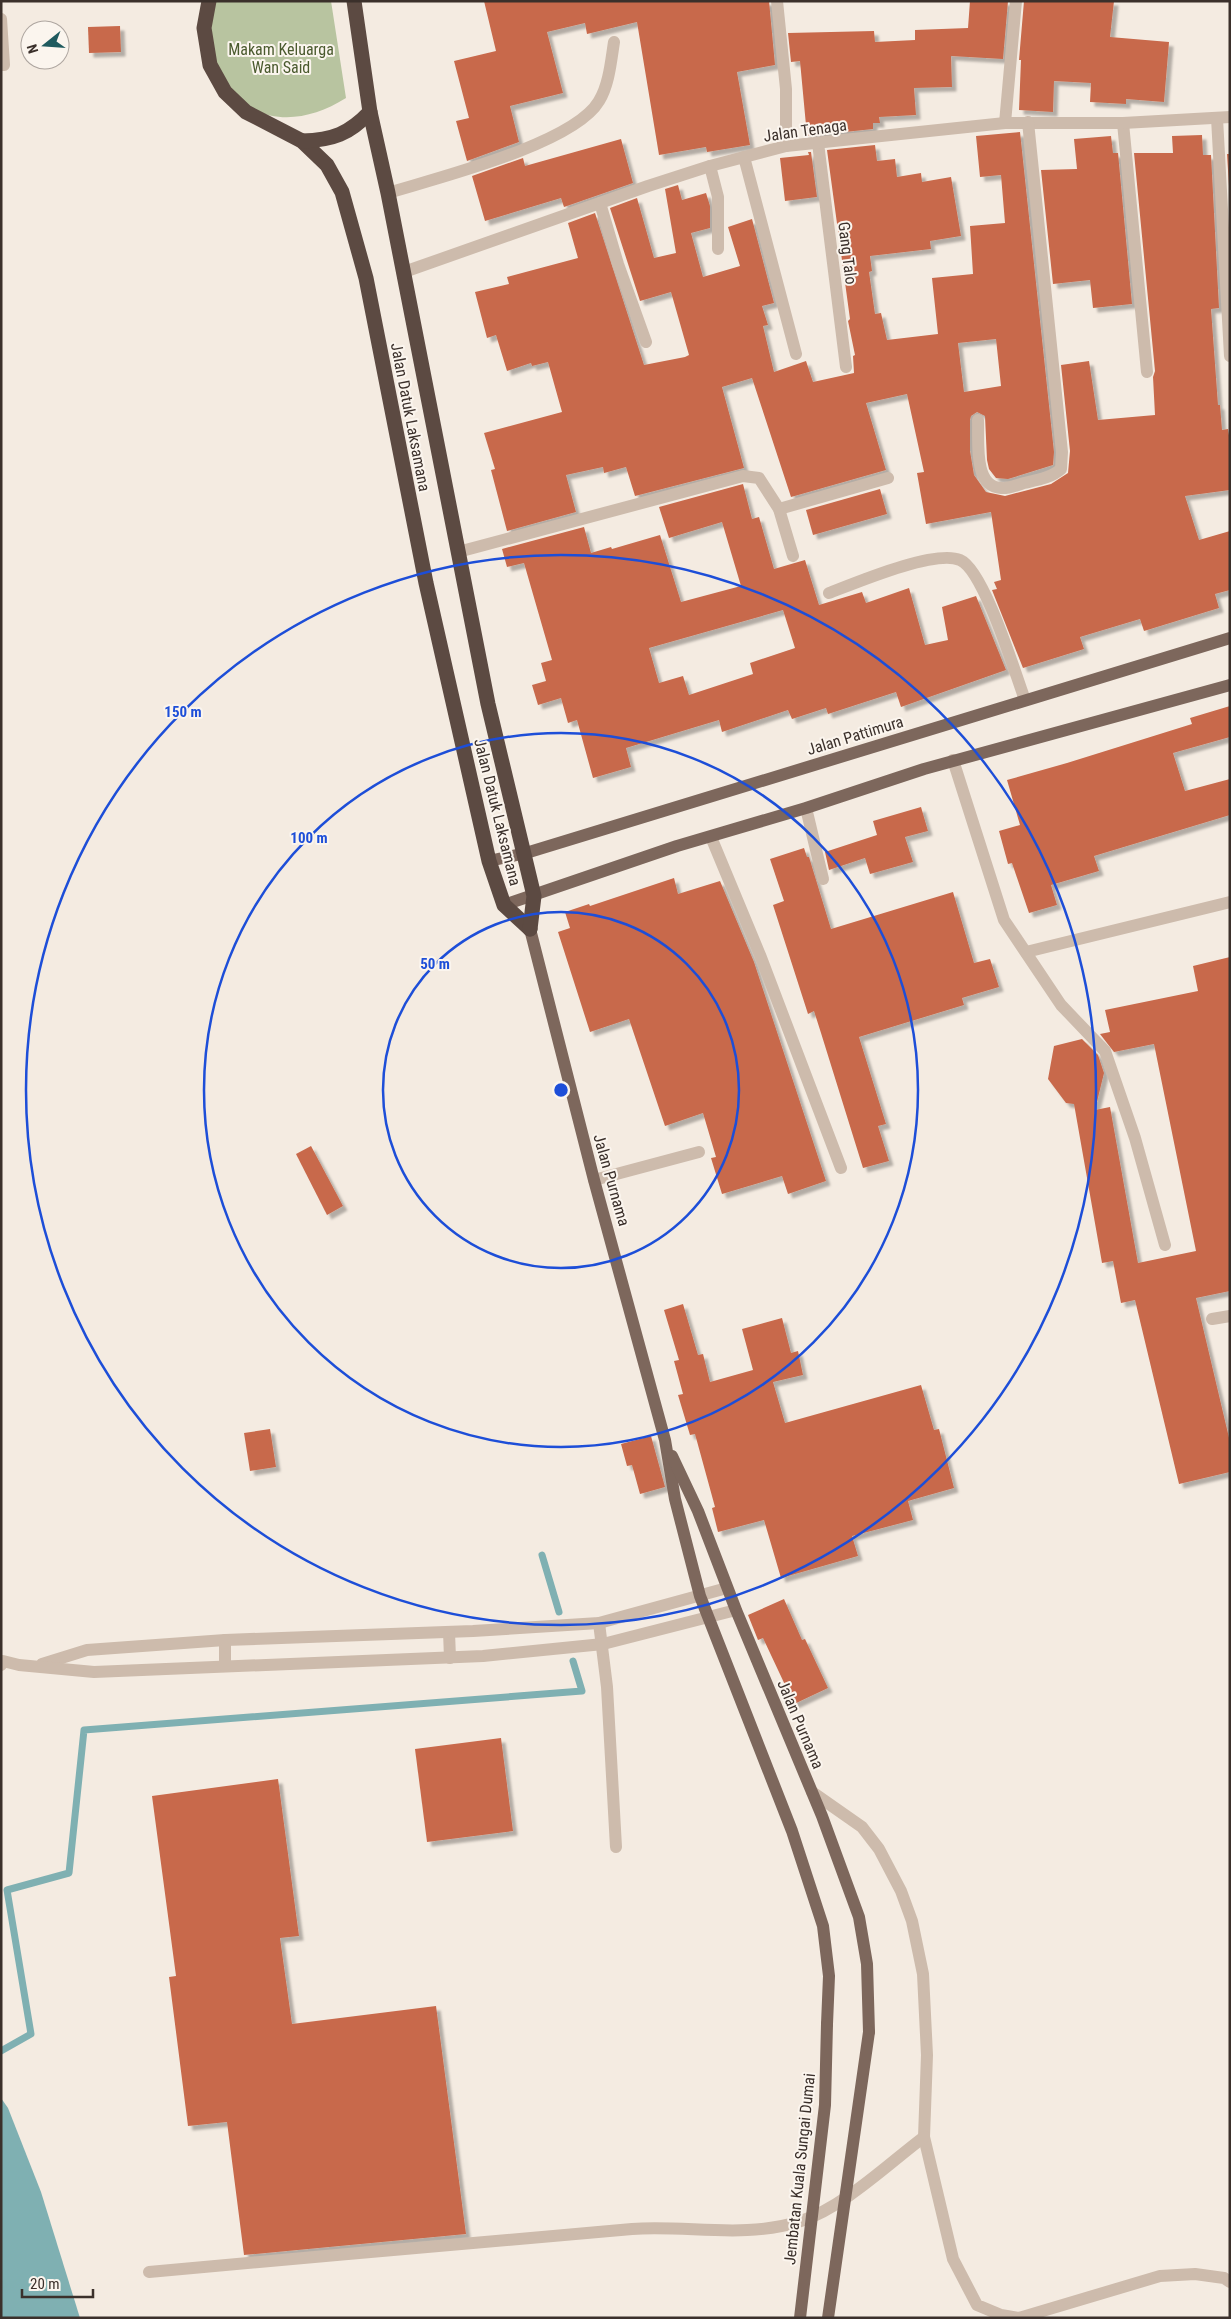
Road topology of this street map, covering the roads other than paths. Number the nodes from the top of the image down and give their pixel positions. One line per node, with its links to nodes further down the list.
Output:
1 (210, 1): 14 (highway, Jalan Datuk Laksamana)
2 (354, 1): 8 (highway, Jalan Datuk Laksamana)
3 (777, 1): 16 (street)
4 (1016, 1): 12 (street)
5 (1, 19): 7 (street)
6 (614, 42): 19 (street)
7 (1, 66)
8 (370, 112): 14 (highway); 19 (highway, Jalan Datuk Laksamana)
9 (1230, 117): 10 (street, Jalan Tenaga)
10 (1217, 118): 13 (street, Jalan Tenaga); 25 (street)
11 (1028, 122): 12 (street, Jalan Tenaga); 13 (street, Jalan Tenaga); 28 (street)
12 (1005, 123): 15 (street, Jalan Tenaga)
13 (1123, 123): 27 (street)
14 (302, 141): 41 (highway, Jalan Datuk Laksamana)
15 (818, 143): 16 (street, Jalan Tenaga); 26 (street, Gang Talo)
16 (786, 146): 17 (street, Jalan Tenaga)
17 (744, 157): 18 (street, Jalan Tenaga); 24 (street)
18 (710, 166): 20 (street, Jalan Tenaga); 21 (street)
19 (388, 193): 22 (highway, Jalan Datuk Laksamana)
20 (600, 203): 22 (street, Jalan Tenaga); 23 (street)
21 (718, 249)
22 (404, 272): 31 (highway, Jalan Datuk Laksamana)
23 (646, 342)
24 (796, 354)
25 (1230, 356)
26 (846, 367)
27 (1147, 372)
28 (978, 420)
29 (888, 478): 30 (street)
30 (779, 509): 31 (street); 32 (street)
31 (458, 552): 40 (highway, Jalan Datuk Laksamana)
32 (793, 556)
33 (829, 593): 36 (street)
34 (1230, 638): 36 (main road, Jalan Pattimura)
35 (1230, 685): 37 (main road)
36 (1025, 700): 40 (main road, Jalan Pattimura)
37 (953, 760): 38 (main road); 47 (street)
38 (806, 808): 39 (main road); 42 (street)
39 (711, 837): 43 (main road); 49 (street)
40 (526, 854): 41 (main road, Jalan Pattimura); 43 (highway, Jalan Datuk Laksamana)
41 (489, 861): 45 (highway, Jalan Datuk Laksamana)
42 (822, 878)
43 (534, 896): 45 (main road); 46 (highway, Jalan Datuk Laksamana)
44 (1230, 902): 47 (street)
45 (504, 905): 46 (highway, Jalan Datuk Laksamana)
46 (530, 929): 50 (main road, Jalan Purnama)
47 (1026, 952): 51 (street)
48 (699, 1152): 50 (street)
49 (841, 1168)
50 (594, 1180): 54 (main road, Jalan Purnama)
51 (1165, 1245)
52 (1230, 1316): 53 (street)
53 (1212, 1319)
54 (665, 1440): 55 (main road, Jalan Purnama); 56 (main road, Jalan Purnama)
55 (727, 1588): 56 (street); 57 (main road, Jalan Purnama)
56 (700, 1596): 58 (main road, Jalan Purnama); 59 (street)
57 (736, 1610): 58 (street); 67 (main road, Jalan Purnama)
58 (709, 1617): 62 (street); 69 (main road, Jalan Purnama)
59 (599, 1623): 60 (street); 62 (street)
60 (450, 1632): 61 (street); 63 (street)
61 (225, 1640): 65 (street); 66 (street)
62 (603, 1644): 63 (street); 68 (street)
63 (450, 1658): 66 (street)
64 (2, 1662): 65 (street)
65 (37, 1666): 66 (street)
66 (225, 1666)
67 (812, 1792): 70 (street); 75 (main road, Jalan Purnama, bridge)
68 (616, 1847)
69 (827, 2024): 74 (main road, Jembatan Kuala Sungai Dumai, bridge)
70 (924, 2137): 71 (street); 73 (street)
71 (148, 2272)
72 (1230, 2282): 73 (street)
73 (987, 2314)
74 (800, 2318)
75 (828, 2318)

